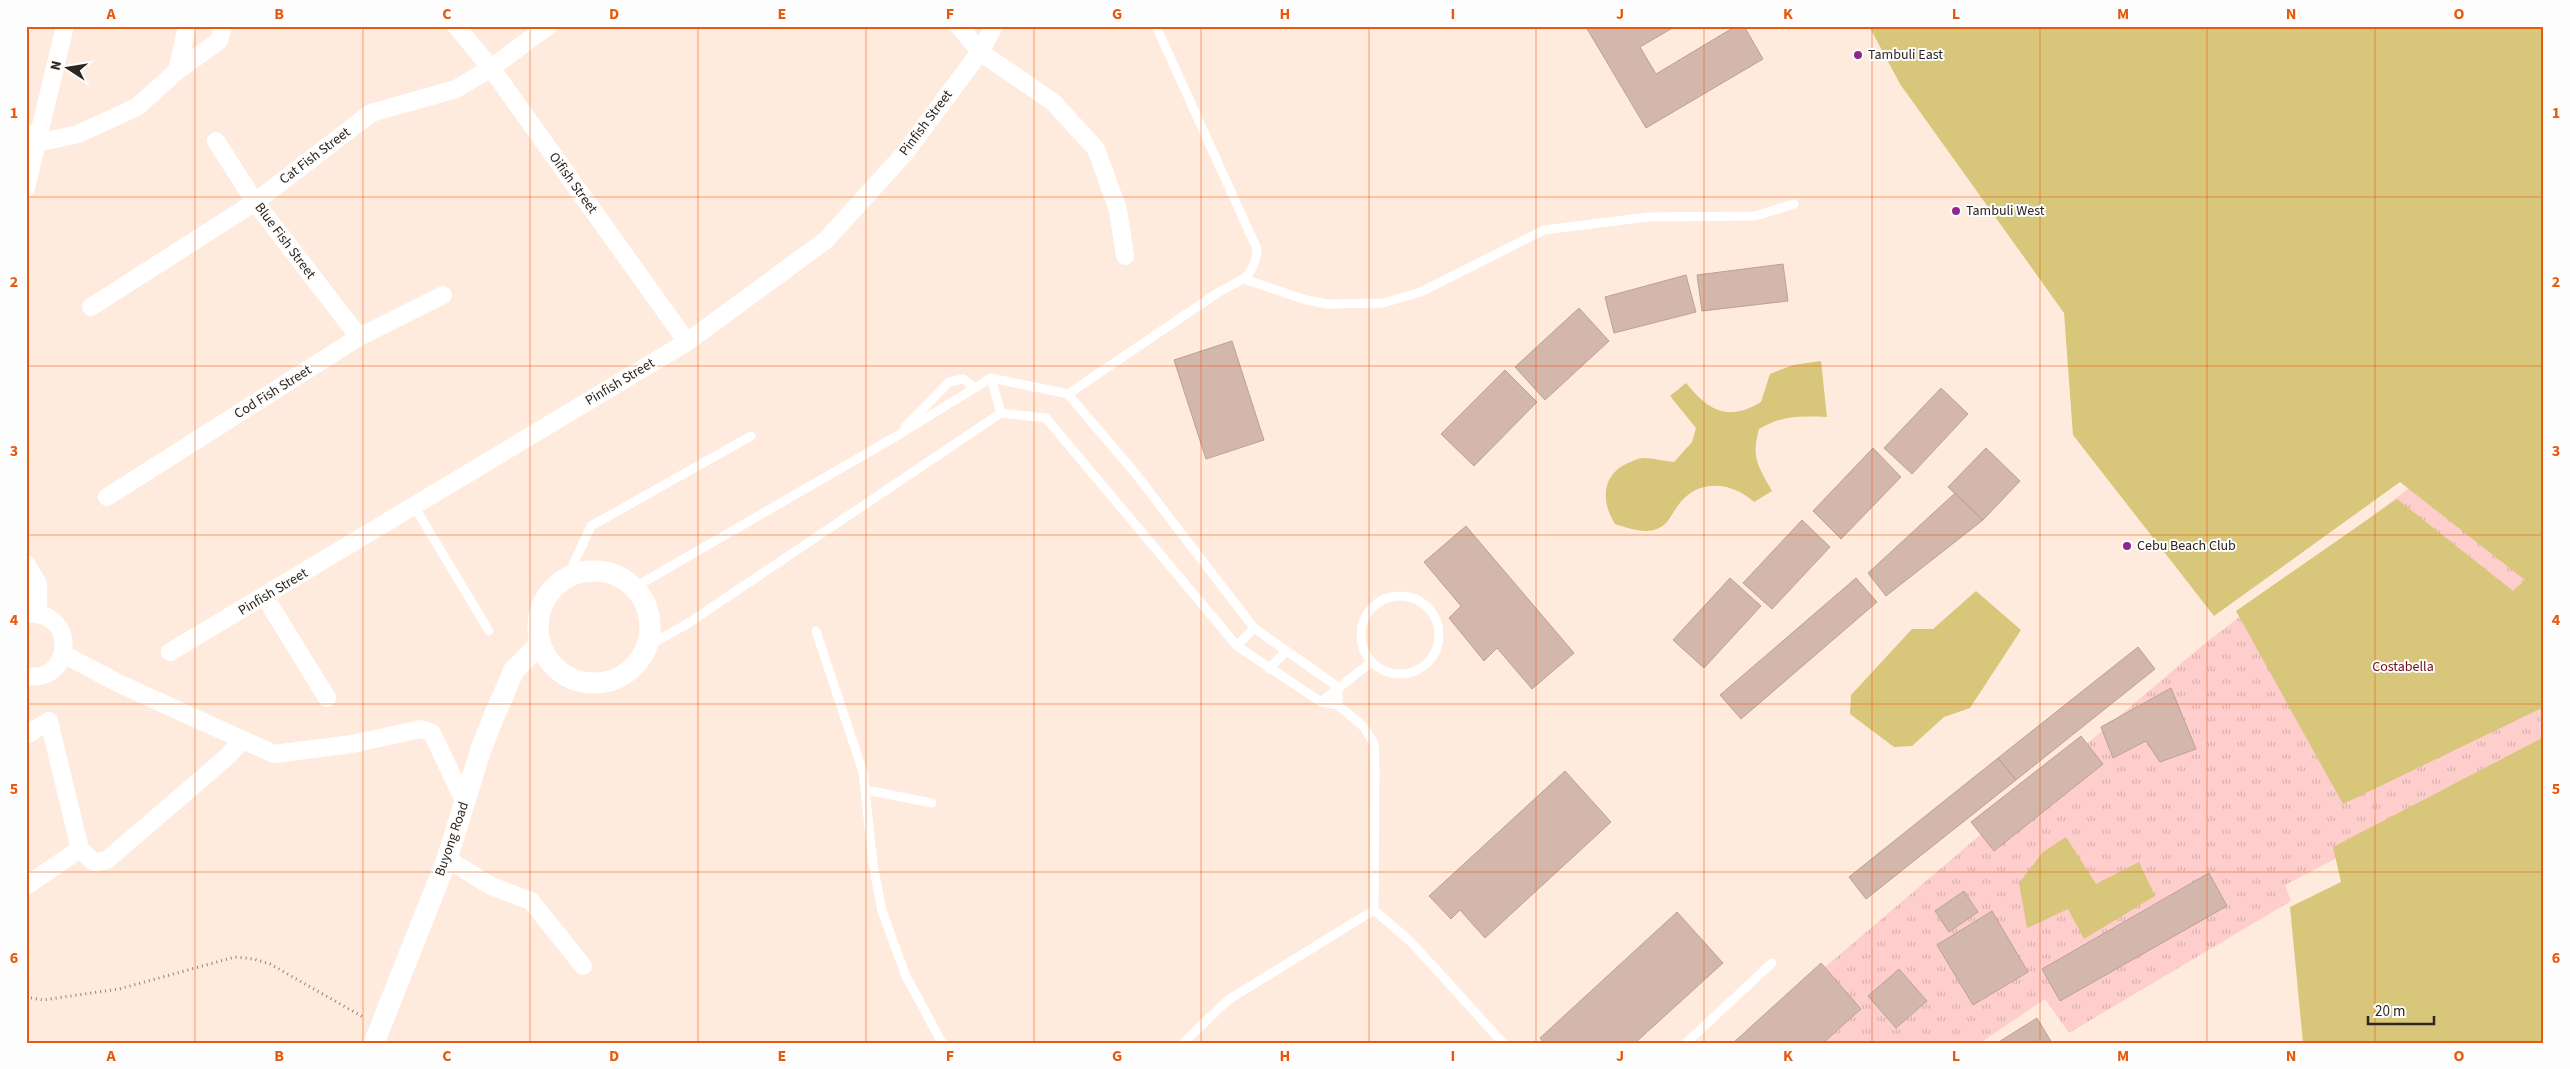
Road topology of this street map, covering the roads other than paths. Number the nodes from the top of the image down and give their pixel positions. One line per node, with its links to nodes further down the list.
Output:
1 (65, 26): 12 (street)
2 (187, 26): 11 (street)
3 (222, 26): 11 (street)
4 (456, 26): 10 (street, Oifish Street)
5 (548, 26): 10 (street, Cat Fish Street)
6 (959, 26): 9 (street)
7 (994, 26): 9 (street, Pinfish Street)
8 (1156, 26): 18 (lane)
9 (980, 52): 17 (street); 22 (street, Pinfish Street)
10 (490, 68): 15 (street, Cat Fish Street); 22 (street, Oifish Street)
11 (177, 71): 12 (street)
12 (32, 138): 14 (street)
13 (216, 141): 15 (street, Blue Fish Street)
14 (26, 188)
15 (255, 202): 20 (street, Cat Fish Street); 21 (street, Blue Fish Street)
16 (1794, 204): 18 (lane)
17 (1125, 256)
18 (1244, 279): 25 (lane)
19 (443, 295): 21 (street, Cod Fish Street)
20 (91, 306)
21 (359, 337): 29 (street, Cod Fish Street)
22 (687, 342): 30 (street, Pinfish Street)
23 (991, 378): 24 (lane); 25 (lane); 26 (lane)
24 (975, 388): 28 (lane); 28 (lane)
25 (1068, 394): 37 (lane)
26 (1002, 413): 41 (lane); 42 (lane)
27 (751, 436): 33 (lane)
28 (895, 437): 34 (lane)
29 (107, 496)
30 (414, 506): 35 (street, Pinfish Street); 38 (lane)
31 (26, 558): 32 (street)
32 (26, 564): 36 (street)
33 (566, 578): 34 (street); 40 (street)
34 (635, 587): 41 (street)
35 (265, 596): 43 (street, Pinfish Street); 50 (street)
36 (32, 614): 45 (street)
37 (1254, 628): 42 (lane); 44 (lane)
38 (489, 631)
39 (816, 631): 55 (lane)
40 (540, 644): 41 (street); 56 (street, Buyong Road)
41 (648, 646)
42 (1237, 646): 47 (lane)
43 (170, 652)
44 (1285, 652): 47 (lane); 49 (lane)
45 (63, 654): 48 (street); 54 (street)
46 (1370, 663): 46 (lane); 49 (lane)
47 (1269, 669): 51 (lane)
48 (26, 676)
49 (1338, 687): 51 (lane); 52 (lane)
50 (328, 698)
51 (1321, 702): 52 (lane)
52 (1338, 706): 61 (lane)
53 (26, 735): 58 (street)
54 (242, 740): 56 (street); 58 (street)
55 (866, 790): 57 (lane); 65 (lane)
56 (465, 803): 59 (street, Buyong Road)
57 (932, 803)
58 (80, 849): 60 (street)
59 (447, 859): 63 (street); 64 (street, Buyong Road)
60 (26, 886)
61 (1374, 910): 66 (lane); 67 (lane)
62 (1772, 963): 68 (lane)
63 (583, 966)
64 (377, 1035)
65 (942, 1043)
66 (1183, 1043)
67 (1503, 1043)
68 (1686, 1043)

